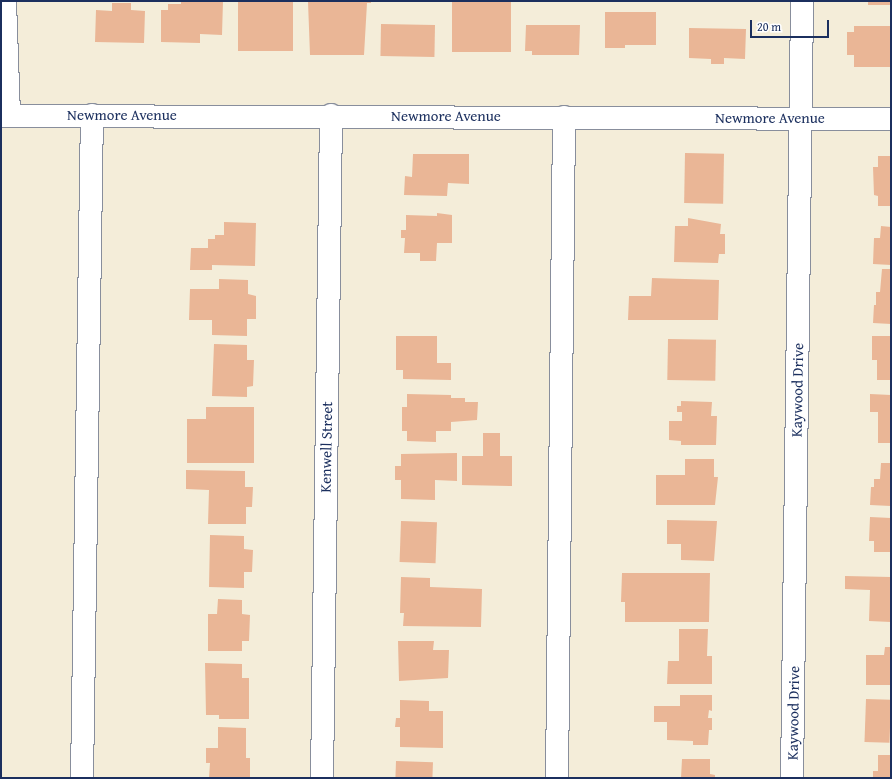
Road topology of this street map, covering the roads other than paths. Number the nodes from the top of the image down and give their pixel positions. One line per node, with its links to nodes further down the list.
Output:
1 (4, 1): 5 (street)
2 (802, 1): 7 (street, Kaywood Drive)
3 (92, 115): 4 (street, Newmore Avenue); 5 (street, Newmore Avenue); 9 (street)
4 (330, 115): 6 (street, Newmore Avenue); 10 (street, Kenwell Street)
5 (5, 116)
6 (564, 117): 7 (street, Newmore Avenue); 11 (street)
7 (801, 119): 8 (street, Newmore Avenue); 12 (street, Kaywood Drive)
8 (891, 119)
9 (82, 778)
10 (322, 778)
11 (557, 778)
12 (792, 778)

